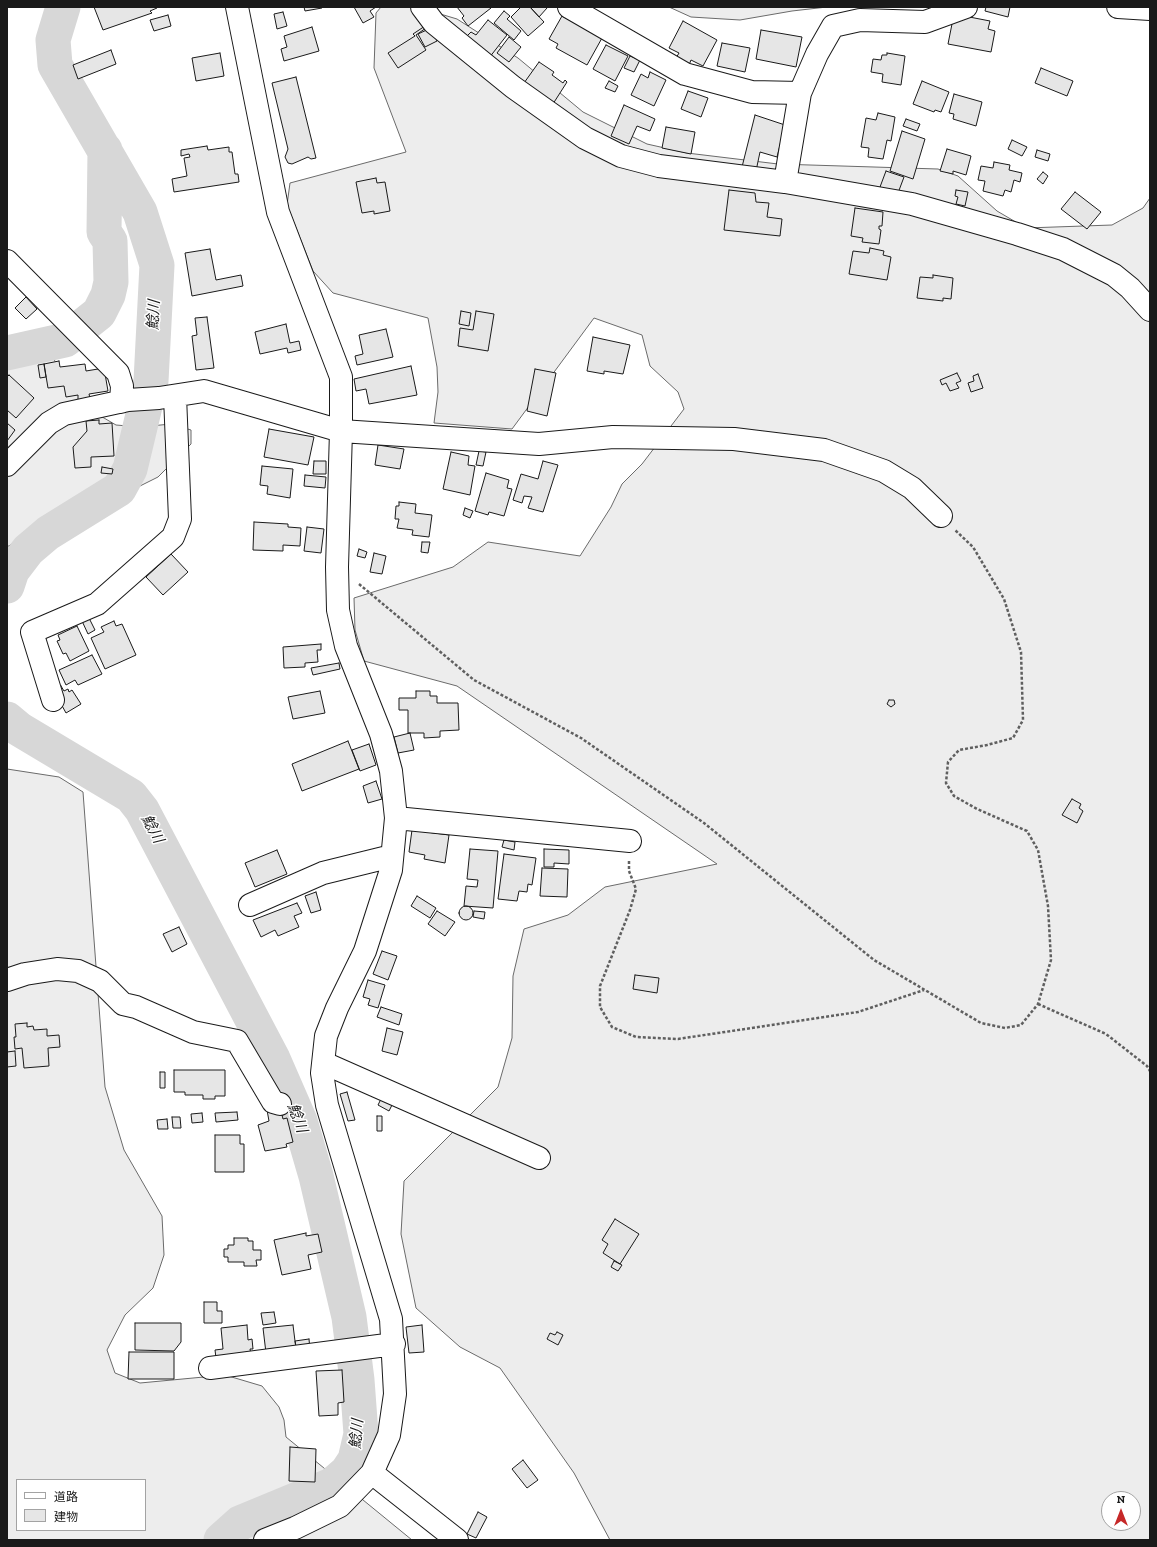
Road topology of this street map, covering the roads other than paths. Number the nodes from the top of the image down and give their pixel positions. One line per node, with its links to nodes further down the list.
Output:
1 (238, 7): 13 (street)
2 (422, 7): 8 (street)
3 (569, 7): 7 (street)
4 (966, 7): 7 (street)
5 (1118, 7): 6 (street)
6 (1150, 9)
7 (800, 93): 8 (street)
8 (786, 182): 10 (street)
9 (7, 261): 12 (street)
10 (1150, 310)
11 (167, 397): 12 (street); 13 (street); 16 (street)
12 (124, 401): 14 (street)
13 (341, 431): 15 (street); 17 (street)
14 (7, 465)
15 (941, 516)
16 (53, 700)
17 (396, 818): 18 (street); 19 (street)
18 (630, 841)
19 (392, 856): 20 (street); 22 (street)
20 (250, 905)
21 (7, 980): 23 (street)
22 (324, 1063): 24 (street); 25 (street)
23 (280, 1104)
24 (539, 1158)
25 (394, 1344): 26 (street); 27 (street)
26 (210, 1368)
27 (372, 1473): 28 (street); 29 (street)
28 (265, 1540)
29 (458, 1540)

